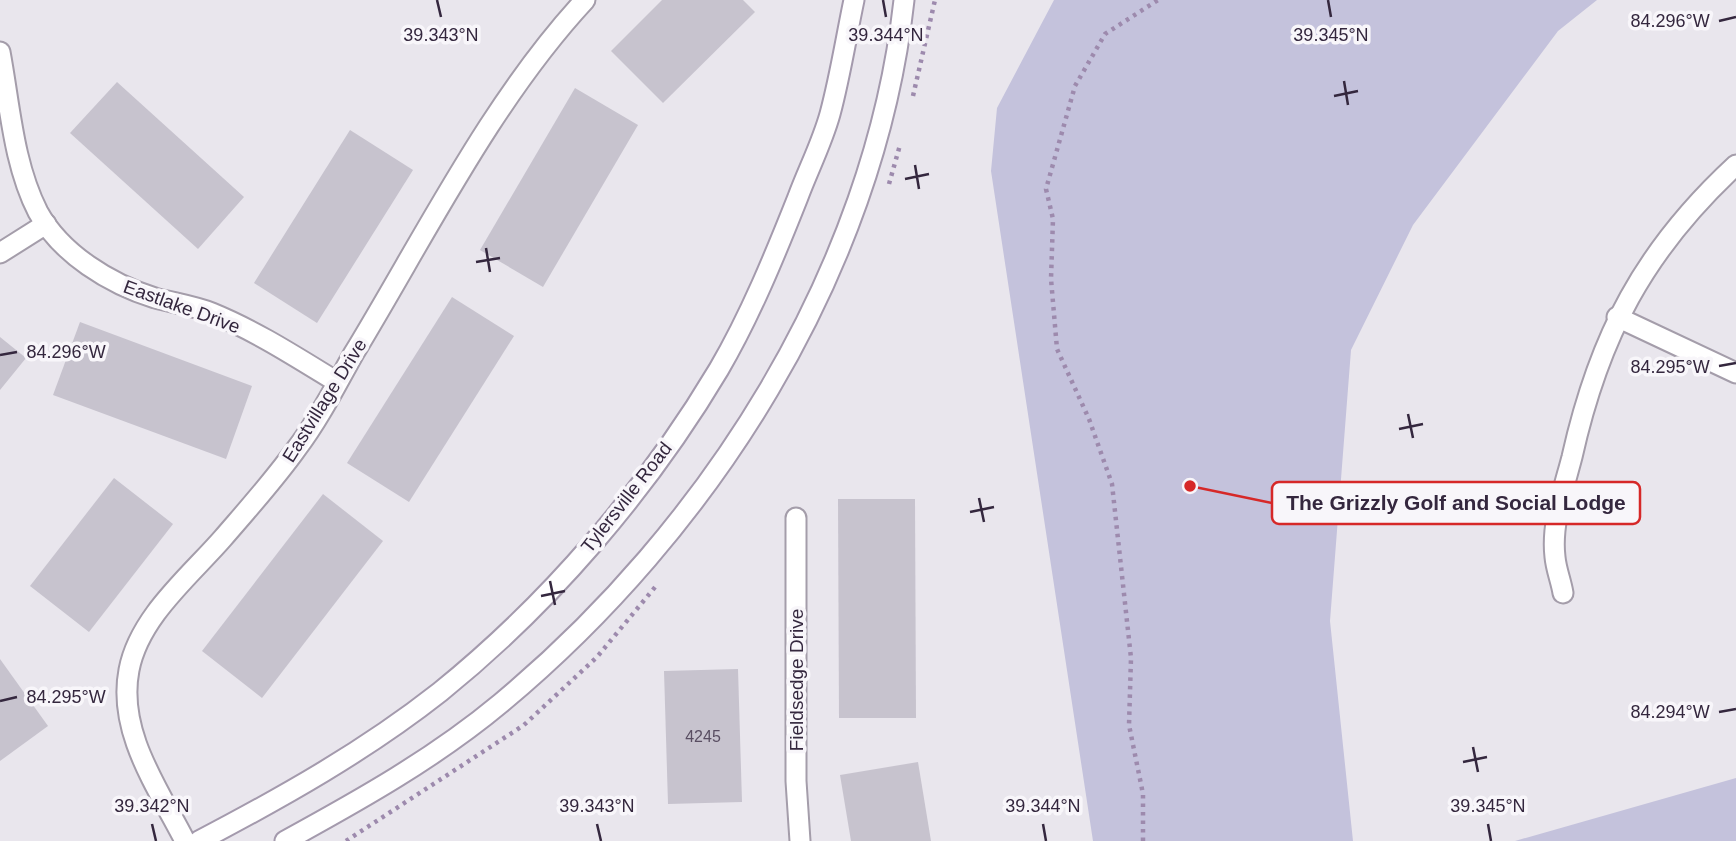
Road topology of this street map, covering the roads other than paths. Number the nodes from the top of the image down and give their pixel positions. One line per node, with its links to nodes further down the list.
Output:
1 (585, 0): 10 (street, Eastvillage Drive)
2 (853, 0): 14 (street, Tylersville Road)
3 (904, 0): 15 (street)
4 (0, 52): 6 (street, Eastlake Drive)
5 (1736, 165): 8 (street)
6 (46, 223): 7 (street); 10 (street, Eastlake Drive)
7 (0, 253)
8 (1618, 317): 9 (street); 12 (street)
9 (1736, 373)
10 (337, 382): 13 (street, Eastvillage Drive)
11 (796, 518): 16 (street, Fieldsedge Drive)
12 (1563, 593)
13 (185, 841)
14 (199, 841)
15 (285, 841)
16 (800, 841)

